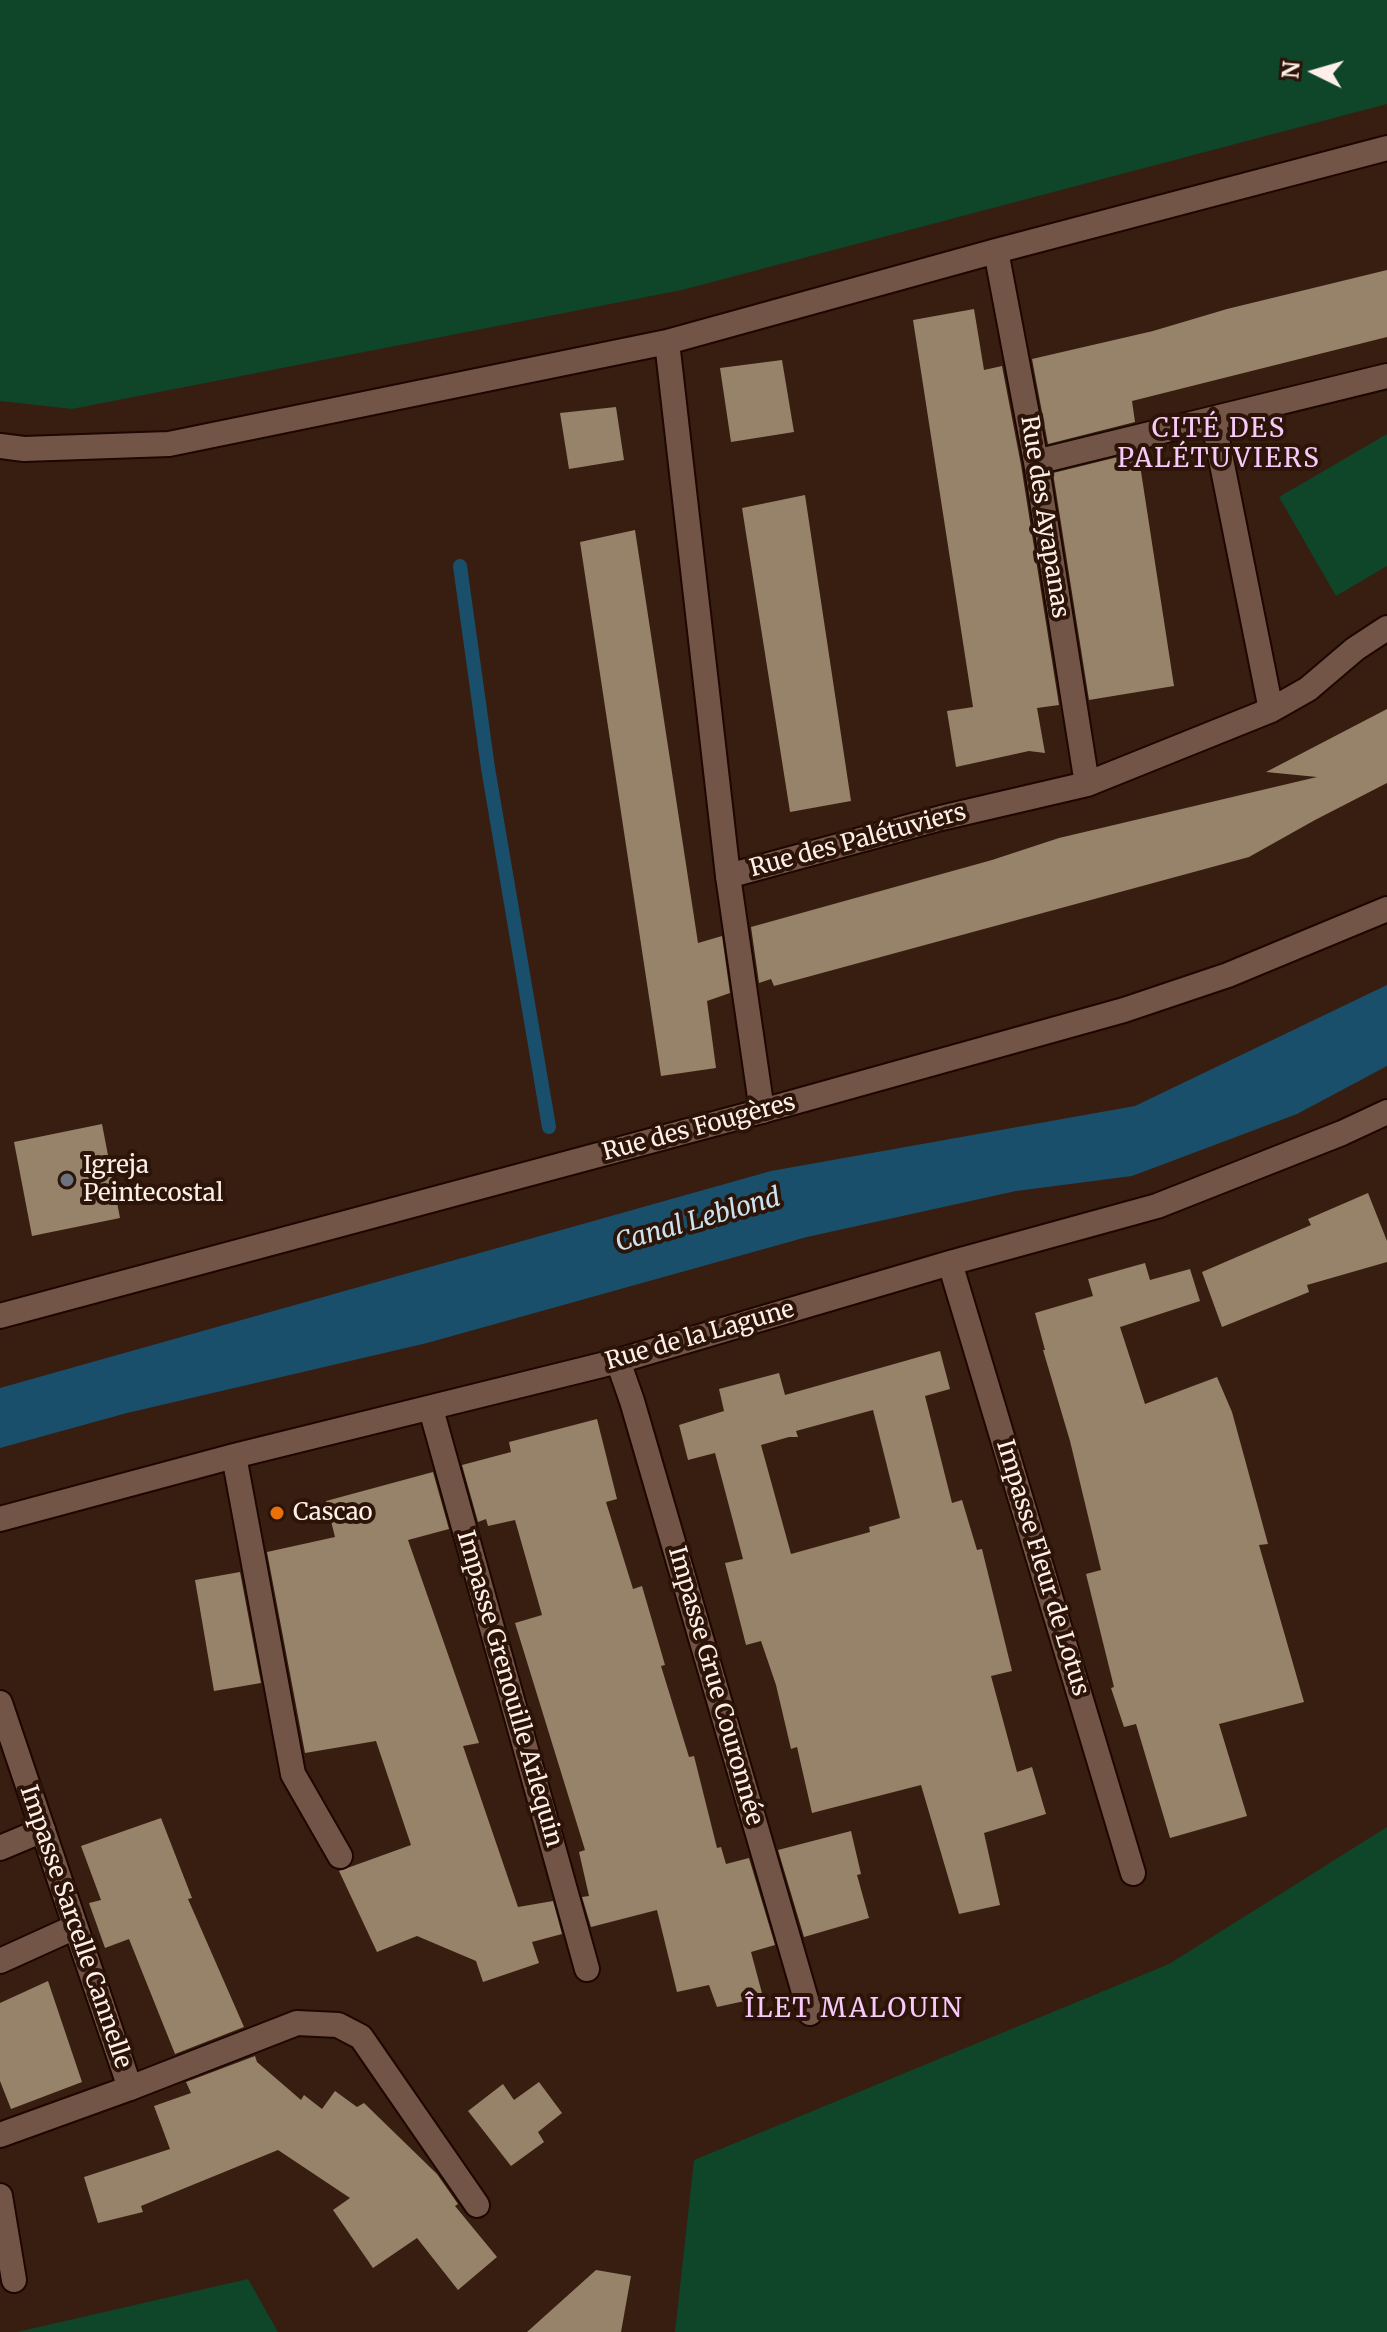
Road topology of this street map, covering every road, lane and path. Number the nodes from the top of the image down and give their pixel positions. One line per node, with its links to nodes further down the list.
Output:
1 (1387, 148): 2 (street)
2 (996, 251): 3 (street); 7 (street, Rue des Ayapanas)
3 (667, 342): 6 (street); 11 (street, Rue des Palétuviers)
4 (1387, 376): 5 (street)
5 (1213, 419): 7 (street); 9 (street)
6 (0, 446)
7 (1036, 462): 10 (street, Rue des Ayapanas)
8 (1387, 628): 9 (street, Rue des Palétuviers)
9 (1271, 710): 10 (street, Rue des Palétuviers)
10 (1087, 784): 11 (street, Rue des Palétuviers)
11 (728, 876): 13 (street)
12 (1387, 909): 13 (street, Rue des Fougères)
13 (762, 1111): 16 (street, Rue des Fougères)
14 (1387, 1112): 15 (street, Rue de la Lagune)
15 (950, 1263): 17 (street, Rue de la Lagune); 25 (street, Impasse Fleur de Lotus)
16 (0, 1316)
17 (618, 1361): 18 (street, Rue de la Lagune); 29 (street, Impasse Grue Couronnée)
18 (431, 1409): 19 (street, Rue de la Lagune); 28 (street, Impasse Grenouille Arlequin)
19 (234, 1456): 20 (street, Rue de la Lagune); 24 (street)
20 (0, 1519)
21 (0, 1703): 22 (street, Impasse Sarcelle Cannelle)
22 (43, 1830): 23 (street); 26 (street, Impasse Sarcelle Cannelle)
23 (0, 1848)
24 (340, 1856)
25 (1133, 1873)
26 (75, 1927): 27 (street); 30 (street, Impasse Sarcelle Cannelle)
27 (0, 1961)
28 (587, 1969)
29 (810, 2013)
30 (130, 2088): 31 (street); 33 (street, Impasse Sarcelle Cannelle)
31 (0, 2135)
32 (0, 2196): 34 (street)
33 (477, 2205)
34 (14, 2280)

